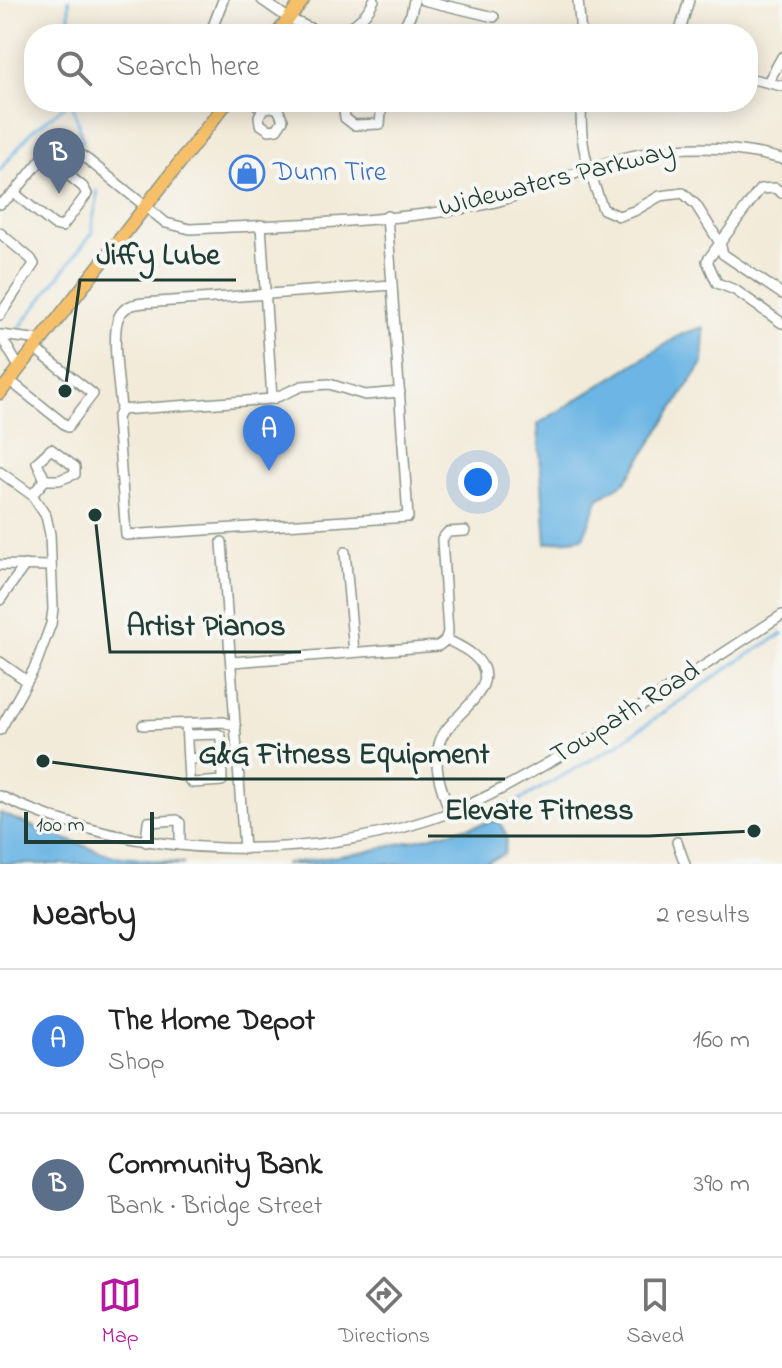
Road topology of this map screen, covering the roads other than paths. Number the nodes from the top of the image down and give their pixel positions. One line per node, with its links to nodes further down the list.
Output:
1 (223, 0): 12 (street)
2 (262, 0): 11 (street)
3 (292, 0): 11 (main road)
4 (303, 0): 11 (main road)
5 (374, 0): 15 (street)
6 (414, 0): 16 (street)
7 (423, 0): 10 (street)
8 (578, 0): 17 (street)
9 (689, 0): 18 (street)
10 (494, 17)
11 (288, 18): 13 (main road); 14 (street)
12 (214, 24)
13 (284, 24)
14 (301, 24)
15 (354, 24)
16 (405, 24)
17 (580, 24)
18 (682, 24)
19 (782, 57): 21 (street)
20 (758, 80): 21 (street)
21 (768, 82): 22 (street)
22 (782, 86)
23 (219, 112): 35 (main road)
24 (261, 112): 25 (street)
25 (282, 112)
26 (344, 112): 27 (street)
27 (381, 112)
28 (581, 112): 31 (street)
29 (44, 155): 32 (street); 32 (street); 35 (street, Widewaters Parkway)
30 (782, 159): 31 (street, Widewaters Parkway)
31 (588, 169): 36 (street, Widewaters Parkway); 39 (street)
32 (14, 193): 34 (street)
33 (782, 193): 39 (street)
34 (0, 204)
35 (148, 206): 37 (street, Widewaters Parkway); 46 (main road)
36 (387, 216): 37 (street, Widewaters Parkway); 40 (street)
37 (261, 225): 42 (street)
38 (0, 233): 43 (street)
39 (720, 243): 41 (street); 44 (street)
40 (392, 285): 42 (street); 49 (street)
41 (782, 294)
42 (265, 295): 51 (street); 52 (street)
43 (0, 315)
44 (782, 323)
45 (0, 335): 46 (street); 47 (street)
46 (37, 344): 47 (main road); 48 (street)
47 (19, 367): 48 (main road)
48 (9, 380): 50 (main road)
49 (400, 392): 51 (street); 52 (street)
50 (0, 393)
51 (272, 399): 52 (street)
52 (121, 410)
53 (0, 472): 55 (street)
54 (45, 480): 55 (street)
55 (32, 495): 61 (street)
56 (465, 531): 64 (street)
57 (222, 542): 67 (street)
58 (345, 552): 65 (street)
59 (0, 565): 60 (street)
60 (25, 565): 61 (street); 62 (street)
61 (51, 566): 68 (street)
62 (0, 600)
63 (782, 615): 77 (street, Towpath Road)
64 (446, 640): 65 (street); 77 (street)
65 (354, 652): 67 (street)
66 (0, 662): 68 (street)
67 (232, 662): 71 (street)
68 (27, 681): 72 (street)
69 (186, 724): 70 (street); 71 (street); 73 (street)
70 (143, 725)
71 (236, 727): 81 (street)
72 (1, 729)
73 (187, 735): 74 (street); 75 (street)
74 (222, 757): 75 (street); 75 (street)
75 (188, 759)
76 (0, 796): 78 (street, Towpath Road)
77 (450, 812): 81 (street, Towpath Road)
78 (146, 842): 80 (street, Towpath Road); 80 (street)
79 (677, 842): 82 (street)
80 (180, 845): 81 (street, Towpath Road)
81 (244, 849)
82 (685, 864)

